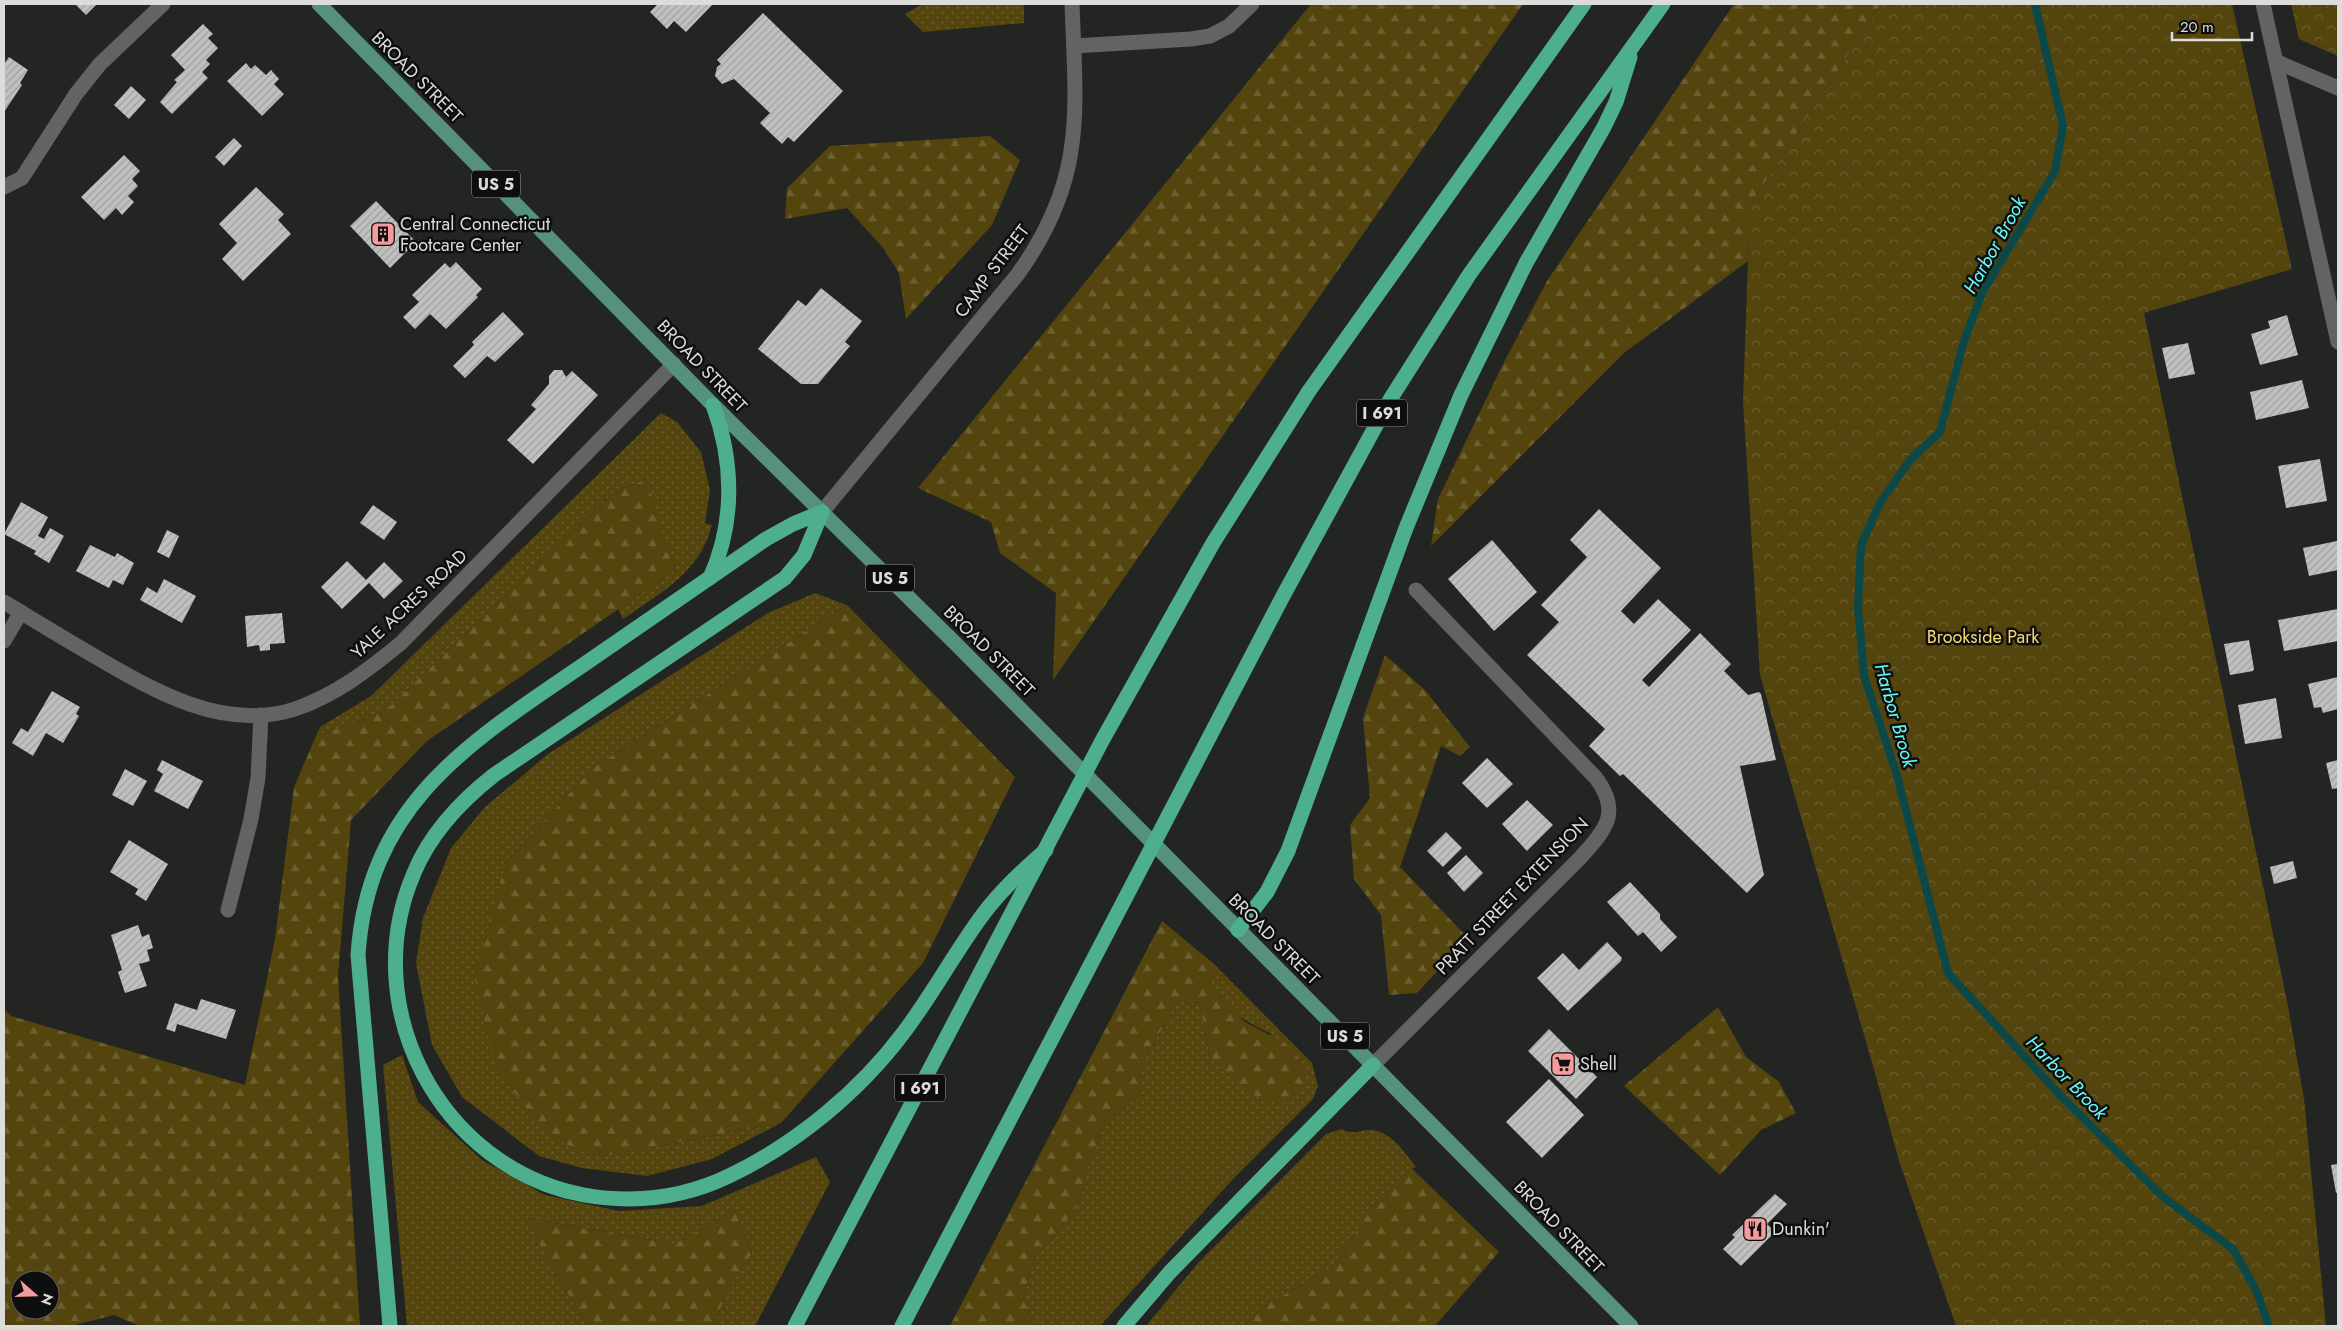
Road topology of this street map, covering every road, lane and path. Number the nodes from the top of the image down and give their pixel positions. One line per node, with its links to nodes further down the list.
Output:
1 (163, 4): 12 (street)
2 (319, 4): 14 (main road, BROAD STREET / US 5)
3 (1072, 4): 9 (street, CAMP STREET)
4 (1252, 4): 9 (street)
5 (1584, 4): 23 (highway, I 691)
6 (1663, 4): 8 (highway, I 691)
7 (2263, 4): 10 (street)
8 (1634, 44): 25 (highway); 29 (highway, I 691)
9 (1074, 46): 16 (street, CAMP STREET)
10 (2276, 62): 11 (street); 13 (street)
11 (2338, 88)
12 (4, 187)
13 (2338, 342)
14 (674, 364): 15 (main road, BROAD STREET / US 5); 22 (street, YALE ACRES ROAD)
15 (713, 405): 16 (main road, BROAD STREET / US 5); 17 (highway)
16 (822, 512): 17 (highway); 23 (highway); 25 (main road, BROAD STREET / US 5)
17 (710, 578): 27 (highway)
18 (1416, 590): 26 (street, PRATT STREET EXTENSION)
19 (4, 602): 20 (street, YALE ACRES ROAD)
20 (21, 612): 21 (street); 22 (street, YALE ACRES ROAD)
21 (4, 641)
22 (261, 715): 24 (street)
23 (1046, 850): 28 (highway, I 691)
24 (228, 910)
25 (1238, 930): 26 (main road, BROAD STREET / US 5)
26 (1373, 1064): 30 (highway); 31 (main road, BROAD STREET / US 5)
27 (390, 1326)
28 (795, 1326)
29 (902, 1326)
30 (1124, 1326)
31 (1631, 1326)

